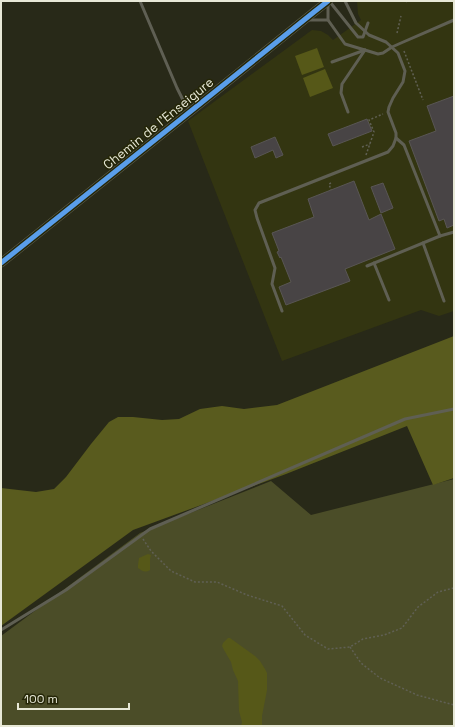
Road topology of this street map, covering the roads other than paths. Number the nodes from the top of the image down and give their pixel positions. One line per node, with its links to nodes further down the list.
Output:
1 (140, 1): 12 (lane)
2 (328, 1): 4 (street, Chemin de l'Enseigure); 5 (lane); 8 (lane)
3 (345, 1): 8 (lane)
4 (303, 20): 5 (lane); 12 (street, Chemin de l'Enseigure)
5 (328, 20): 10 (lane)
6 (454, 20): 9 (lane)
7 (368, 23): 8 (lane)
8 (365, 32): 9 (lane)
9 (392, 47): 10 (lane); 14 (lane)
10 (365, 50): 11 (lane); 13 (lane)
11 (332, 62)
12 (191, 111): 18 (street, Chemin de l'Enseigure)
13 (348, 112)
14 (396, 138): 16 (lane); 23 (lane)
15 (454, 232): 16 (lane)
16 (440, 236): 17 (lane)
17 (423, 243): 19 (lane); 22 (lane)
18 (1, 263)
19 (374, 263): 20 (lane); 21 (lane)
20 (367, 266)
21 (389, 300)
22 (444, 301)
23 (282, 311)
24 (454, 409): 25 (lane)
25 (1, 630)

